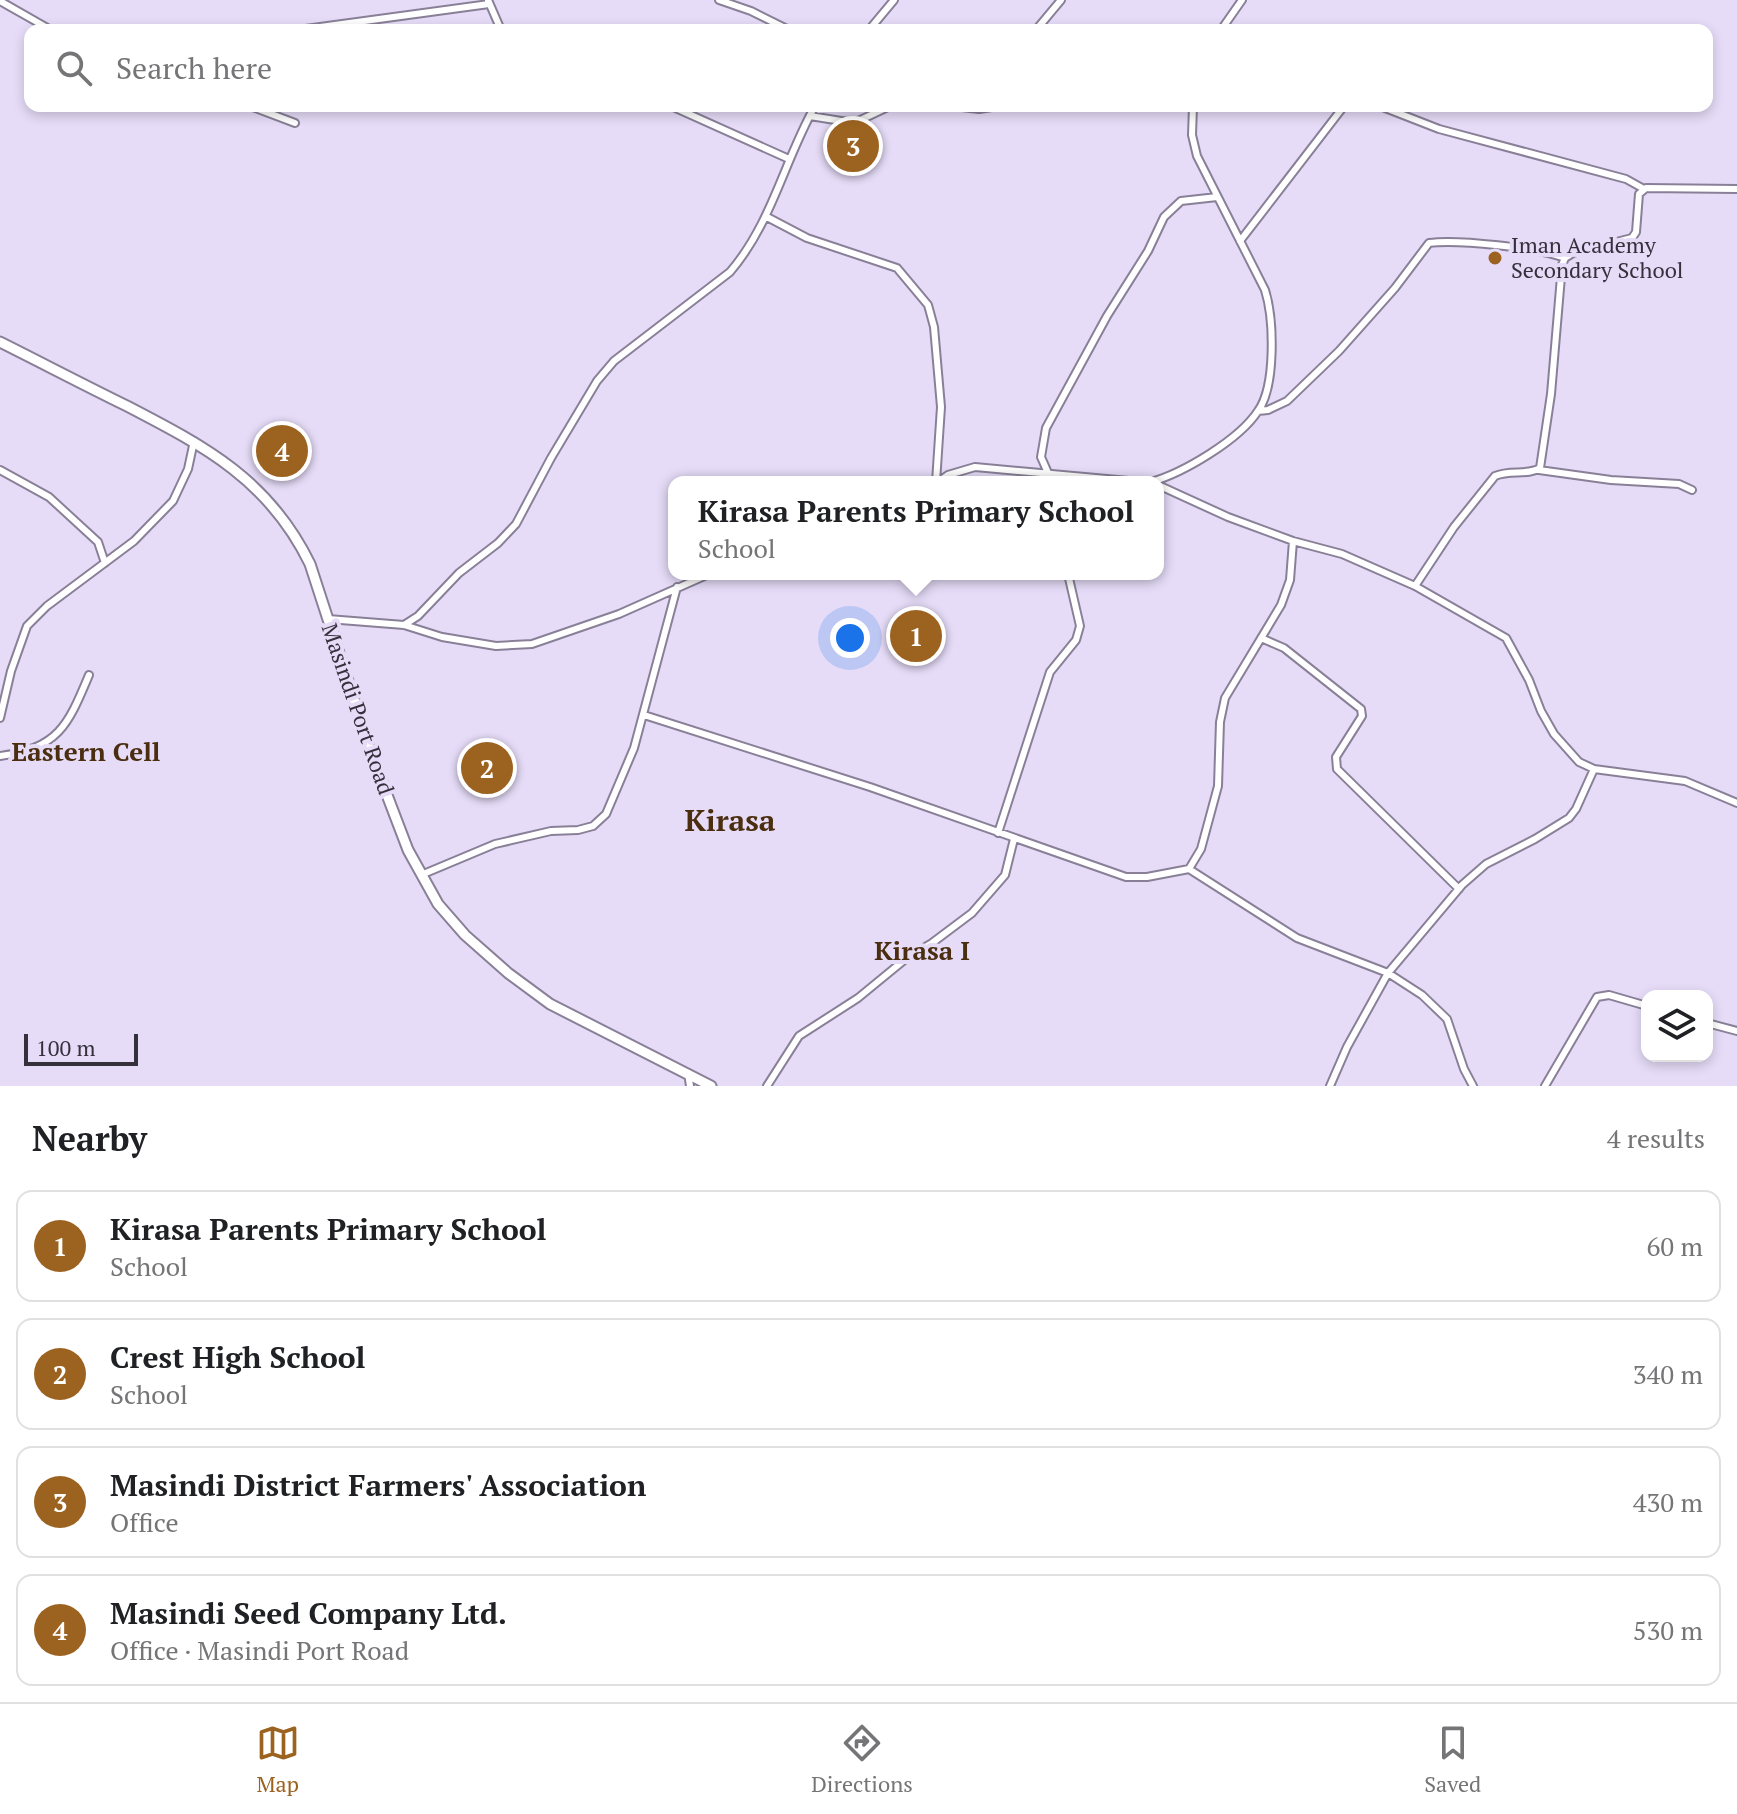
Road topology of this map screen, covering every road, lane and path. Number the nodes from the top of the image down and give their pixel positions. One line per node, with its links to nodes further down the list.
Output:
1 (719, 0): 10 (street)
2 (894, 0): 11 (street)
3 (1061, 0): 12 (street)
4 (1242, 0): 13 (street)
5 (0, 1): 7 (street)
6 (488, 2): 8 (street); 9 (street)
7 (40, 24)
8 (339, 24)
9 (498, 24)
10 (777, 24)
11 (874, 24)
12 (1041, 24)
13 (1226, 24)
14 (266, 112): 22 (street)
15 (684, 112): 23 (street)
16 (812, 112): 21 (street)
17 (877, 112): 21 (street)
18 (1193, 112): 26 (street)
19 (1339, 112): 28 (street)
20 (1395, 112): 24 (street)
21 (810, 116): 23 (street)
22 (295, 123)
23 (789, 159): 27 (street)
24 (1644, 189): 25 (street); 29 (street)
25 (1737, 189)
26 (1217, 197): 28 (street); 35 (street)
27 (767, 217): 36 (street); 49 (street)
28 (1240, 241): 31 (street)
29 (1565, 258): 31 (street); 34 (street)
30 (0, 342): 32 (main road, Masindi Port Road)
31 (1258, 411): 39 (street)
32 (194, 441): 43 (street); 48 (main road, Masindi Port Road)
33 (0, 470): 43 (street)
34 (1539, 470): 41 (street); 46 (street)
35 (1048, 475): 37 (street); 38 (street)
36 (937, 476)
37 (946, 476)
38 (1061, 476)
39 (1164, 479)
40 (1164, 488): 42 (street)
41 (1692, 490)
42 (1293, 541): 46 (street); 50 (street)
43 (105, 563): 53 (street)
44 (694, 580): 47 (street)
45 (1069, 580): 57 (street)
46 (1415, 586): 55 (street)
47 (677, 587): 49 (street); 52 (street)
48 (328, 619): 49 (street); 60 (main road, Masindi Port Road)
49 (404, 625)
50 (1261, 638): 59 (street); 61 (street)
51 (89, 675): 54 (street)
52 (644, 715): 57 (street); 60 (street)
53 (0, 718)
54 (0, 756)
55 (1594, 769): 56 (street); 61 (street)
56 (1737, 803)
57 (998, 833): 58 (street)
58 (1014, 839): 59 (street); 69 (street)
59 (1189, 869): 62 (street)
60 (421, 875): 66 (main road, Masindi Port Road)
61 (1459, 889): 62 (street)
62 (1388, 973): 70 (street); 71 (street)
63 (1641, 1004): 72 (street)
64 (1713, 1025): 65 (street)
65 (1737, 1031)
66 (688, 1073): 67 (street); 68 (main road, Masindi Port Road)
67 (690, 1086)
68 (711, 1086)
69 (767, 1086)
70 (1330, 1086)
71 (1473, 1086)
72 (1545, 1086)

